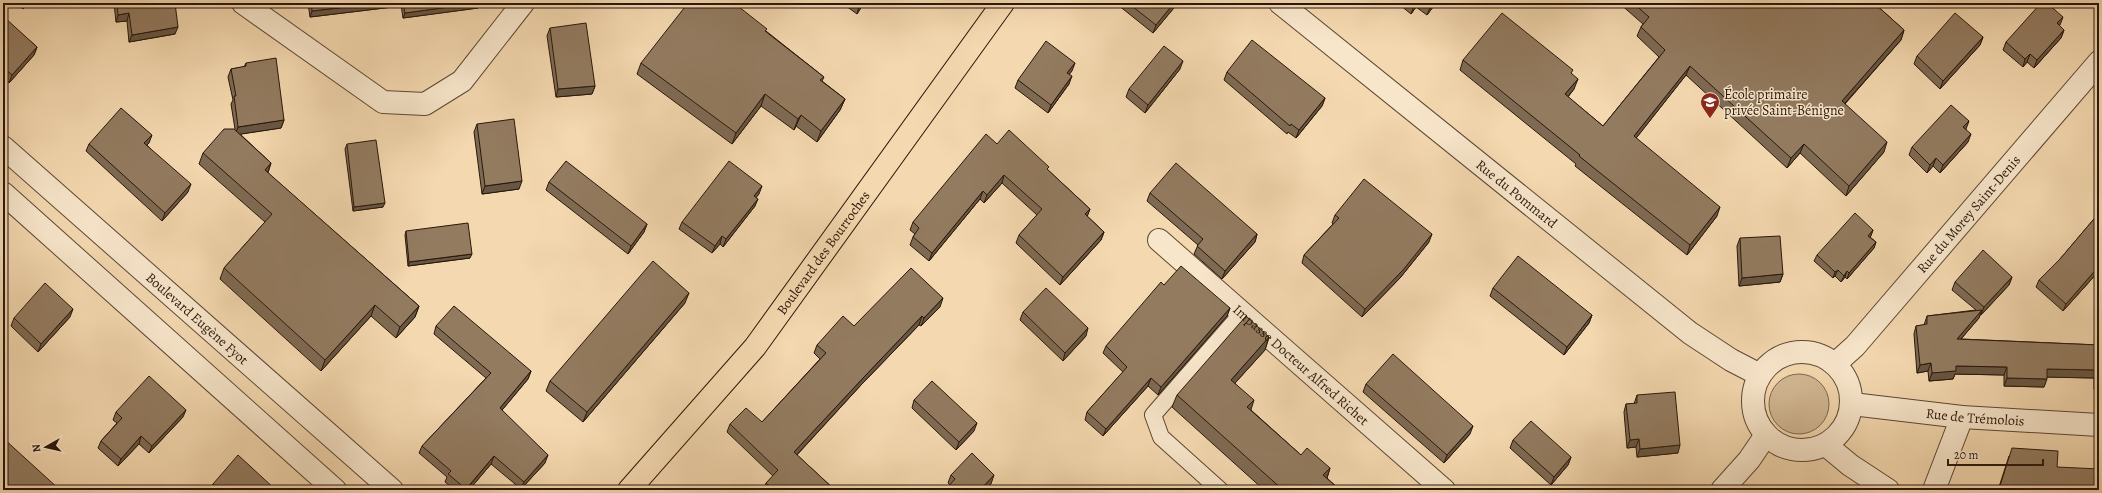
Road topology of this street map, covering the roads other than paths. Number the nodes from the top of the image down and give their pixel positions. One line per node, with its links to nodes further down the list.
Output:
1 (244, 3): 2 (street)
2 (523, 3)
3 (1003, 3): 19 (main road, Boulevard des Bourroches)
4 (1280, 3): 11 (street, Rue du Pommard)
5 (2099, 62): 10 (street, Rue du Morey Saint-Denis)
6 (3, 147): 18 (street, Boulevard Eugène Fyot)
7 (3, 193): 17 (street)
8 (1159, 240): 9 (street, Impasse Docteur Alfred Richet)
9 (1243, 312): 20 (lane); 21 (street, Impasse Docteur Alfred Richet)
10 (1835, 364): 11 (street); 12 (street)
11 (1760, 375): 15 (street)
12 (1852, 404): 13 (street, Rue de Trémolois); 16 (street)
13 (1962, 417): 14 (street, Rue de Trémolois); 24 (street)
14 (2099, 425)
15 (1766, 435): 16 (street); 22 (street)
16 (1826, 445): 23 (street)
17 (335, 490)
18 (392, 490)
19 (629, 490)
20 (1220, 490)
21 (1444, 490)
22 (1722, 490)
23 (1888, 490)
24 (1934, 490)

